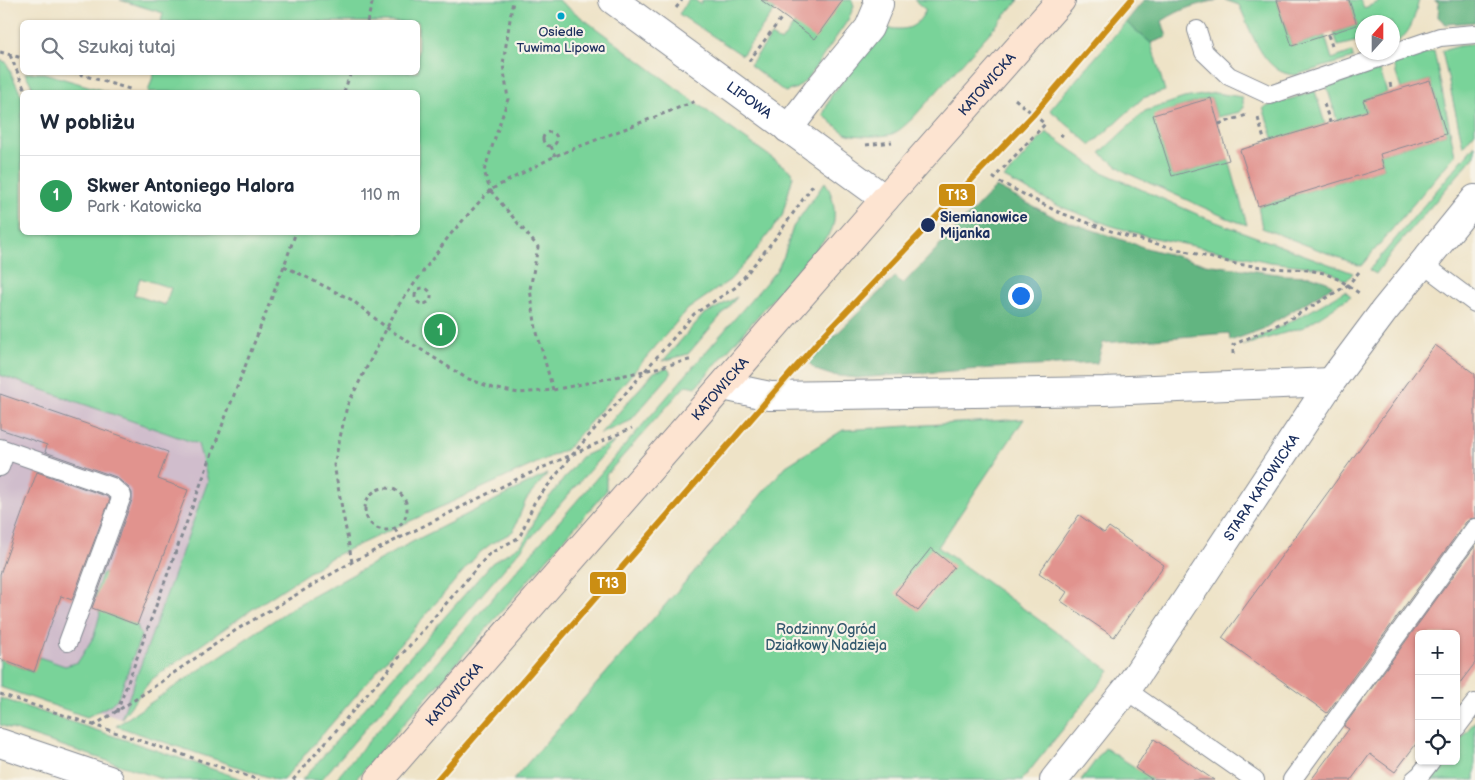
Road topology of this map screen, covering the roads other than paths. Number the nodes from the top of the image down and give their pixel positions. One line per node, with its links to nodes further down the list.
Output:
1 (613, 0): 6 (street, LIPOWA)
2 (877, 0): 6 (street)
3 (1061, 0): 8 (main road, KATOWICKA)
4 (1197, 30): 5 (lane)
5 (1475, 34)
6 (788, 129): 8 (street, LIPOWA)
7 (1475, 199): 9 (street, STARA KATOWICKA)
8 (885, 200): 12 (main road, KATOWICKA)
9 (1422, 264): 10 (lane); 11 (street, STARA KATOWICKA)
10 (1475, 303)
11 (1331, 382): 12 (street); 17 (street, STARA KATOWICKA)
12 (723, 386): 23 (main road, KATOWICKA)
13 (3, 449): 14 (lane); 16 (lane)
14 (0, 467)
15 (1475, 528): 26 (lane)
16 (68, 642)
17 (1126, 690): 24 (street, STARA KATOWICKA); 25 (lane)
18 (1475, 703): 19 (lane)
19 (1460, 723)
20 (0, 743): 22 (street)
21 (1428, 765): 27 (lane)
22 (109, 780)
23 (379, 780)
24 (1054, 780)
25 (1255, 780)
26 (1292, 780)
27 (1414, 780)

